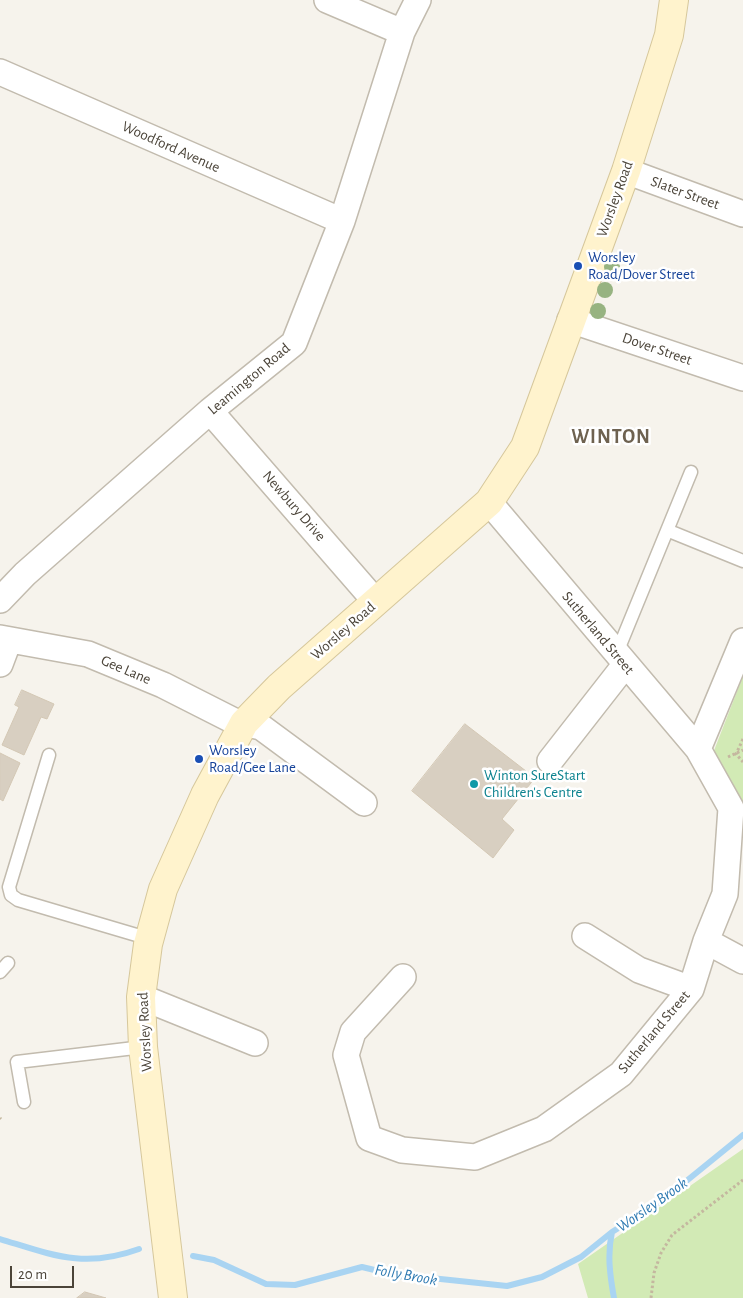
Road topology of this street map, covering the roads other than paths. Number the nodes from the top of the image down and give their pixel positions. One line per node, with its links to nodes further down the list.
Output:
1 (327, 0): 4 (street)
2 (418, 0): 4 (street, Leamington Road)
3 (674, 0): 6 (main road, Worsley Road)
4 (402, 32): 8 (street, Leamington Road)
5 (0, 72): 8 (street, Woodford Avenue)
6 (626, 171): 7 (street, Slater Street); 9 (main road, Worsley Road)
7 (743, 214)
8 (342, 221): 11 (street, Leamington Road)
9 (570, 320): 10 (street, Dover Street); 13 (main road, Worsley Road)
10 (743, 378)
11 (210, 411): 16 (street, Leamington Road); 17 (street, Newbury Drive)
12 (691, 472): 14 (lane)
13 (489, 502): 17 (main road, Worsley Road); 20 (street, Sutherland Street)
14 (669, 531): 15 (lane); 20 (lane)
15 (743, 561)
16 (0, 600)
17 (376, 602): 22 (main road, Worsley Road)
18 (4, 639): 21 (street); 22 (street, Gee Lane)
19 (743, 641): 23 (street)
20 (621, 660): 23 (street, Sutherland Street); 25 (street)
21 (0, 664)
22 (244, 723): 26 (street, Gee Lane); 28 (main road, Worsley Road)
23 (698, 749): 29 (street, Sutherland Street)
24 (49, 754): 28 (lane)
25 (550, 761)
26 (364, 803)
27 (585, 936): 32 (street)
28 (150, 939): 33 (main road, Worsley Road)
29 (706, 940): 30 (street); 32 (street, Sutherland Street)
30 (743, 961)
31 (403, 977): 32 (street, Sutherland Street)
32 (691, 989)
33 (141, 997): 34 (street); 35 (main road, Worsley Road)
34 (255, 1043)
35 (143, 1047): 36 (lane); 37 (main road, Worsley Road)
36 (24, 1102)
37 (173, 1298)

